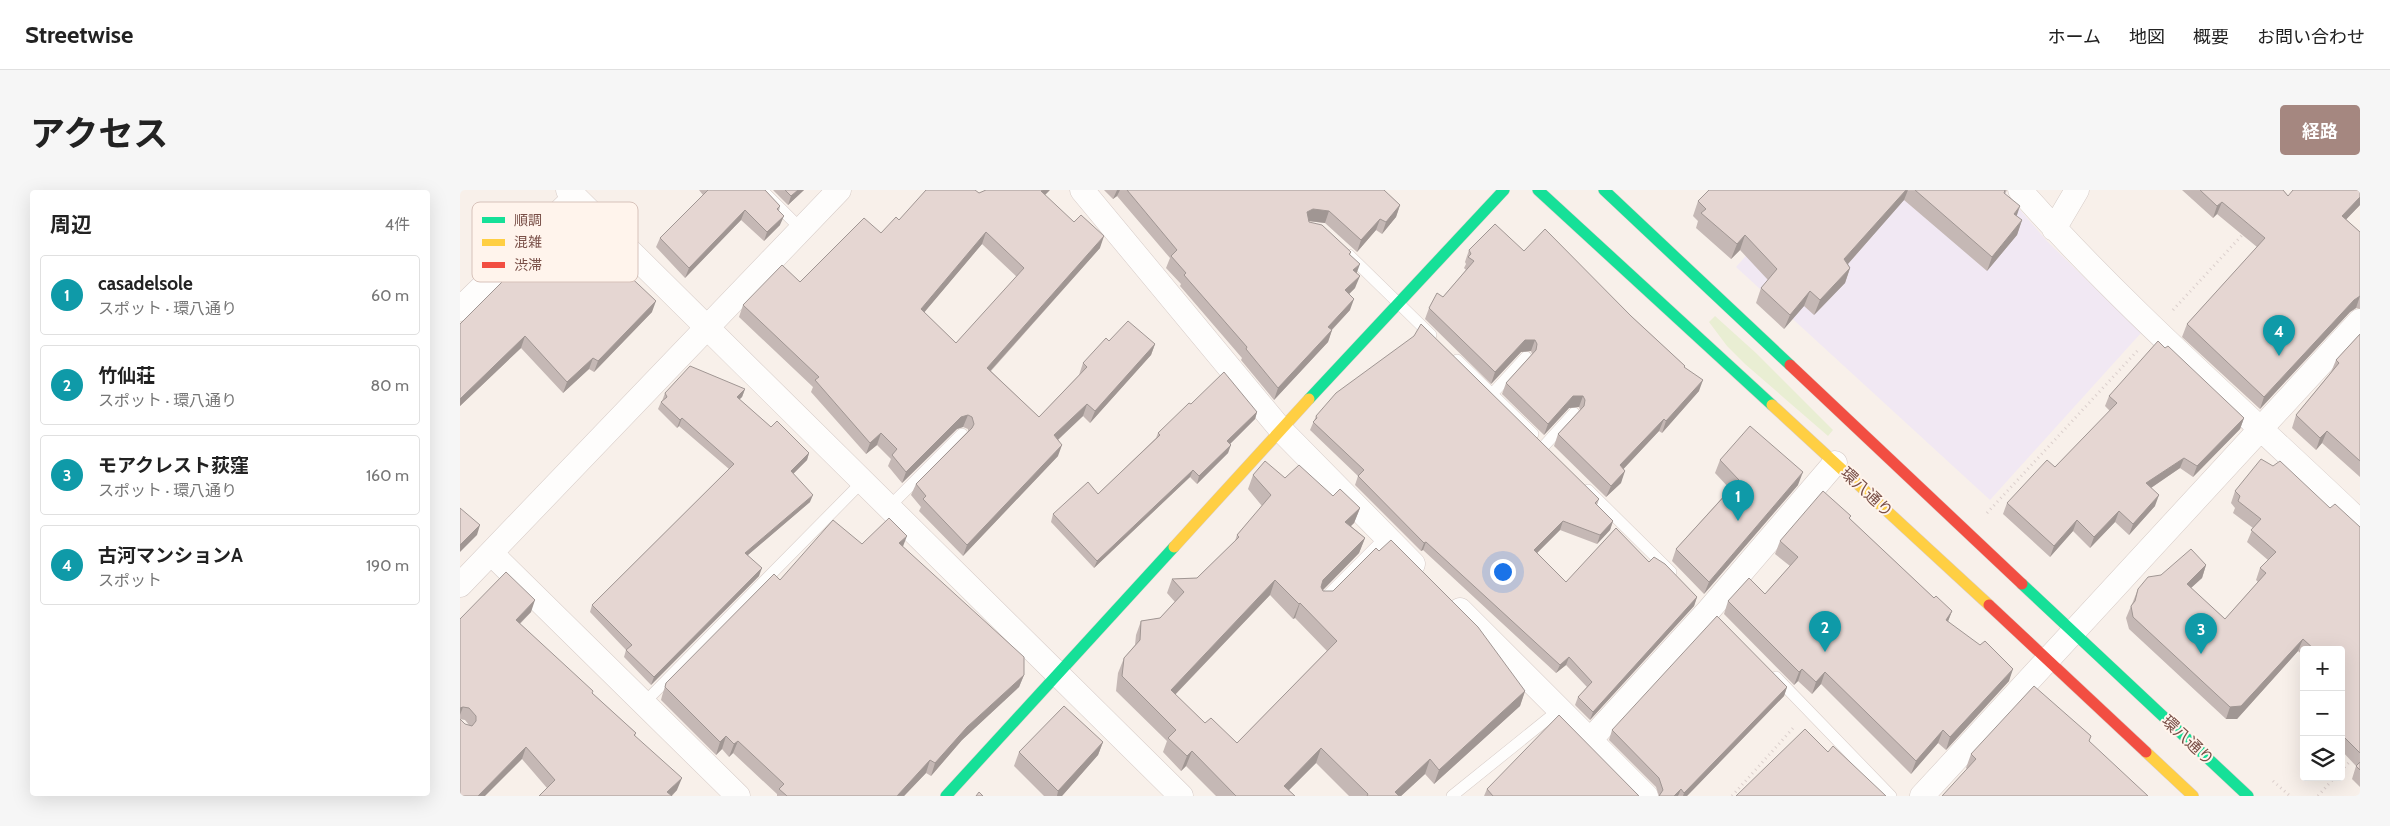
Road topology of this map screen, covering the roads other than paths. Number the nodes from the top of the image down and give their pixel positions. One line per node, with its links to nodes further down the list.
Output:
1 (762, 190): 12 (lane)
2 (839, 190): 12 (street)
3 (1082, 190): 27 (street)
4 (1504, 190): 17 (main road)
5 (1538, 190): 29 (main road, 環八通り)
6 (1604, 190): 39 (main road, 環八通り)
7 (2020, 190): 13 (street)
8 (2077, 190): 13 (street)
9 (572, 193): 10 (street); 11 (street)
10 (563, 202)
11 (581, 202)
12 (801, 229): 20 (street)
13 (2054, 229): 26 (street)
14 (1343, 249): 17 (lane)
15 (638, 259): 20 (street)
16 (486, 282): 18 (street)
17 (1397, 303): 21 (lane); 27 (main road)
18 (460, 309)
19 (2360, 321): 26 (street)
20 (708, 328): 31 (street); 35 (street)
21 (1438, 342)
22 (1451, 355): 24 (lane)
23 (1526, 357): 24 (lane)
24 (1492, 394): 25 (lane)
25 (1574, 413)
26 (2261, 428): 33 (street); 39 (street)
27 (1282, 431): 34 (street); 42 (main road)
28 (962, 434): 32 (lane)
29 (1835, 463): 40 (main road, 環八通り); 45 (street)
30 (1579, 480): 36 (lane)
31 (862, 482): 32 (street); 43 (lane)
32 (888, 508): 42 (street)
33 (2360, 522)
34 (1386, 537): 38 (lane); 44 (street)
35 (491, 553): 37 (street); 43 (street)
36 (1682, 582)
37 (460, 585)
38 (1323, 600)
39 (2074, 633): 40 (street); 54 (main road, 環八通り)
40 (2048, 661): 52 (street); 53 (main road, 環八通り)
41 (1770, 670): 51 (lane)
42 (1058, 673): 47 (main road); 48 (street)
43 (644, 703): 46 (street)
44 (1560, 709): 45 (street); 49 (lane)
45 (1591, 739): 50 (street)
46 (738, 796)
47 (946, 796)
48 (1181, 796)
49 (1452, 796)
50 (1646, 796)
51 (1891, 796)
52 (1922, 796)
53 (2193, 796)
54 (2248, 796)

